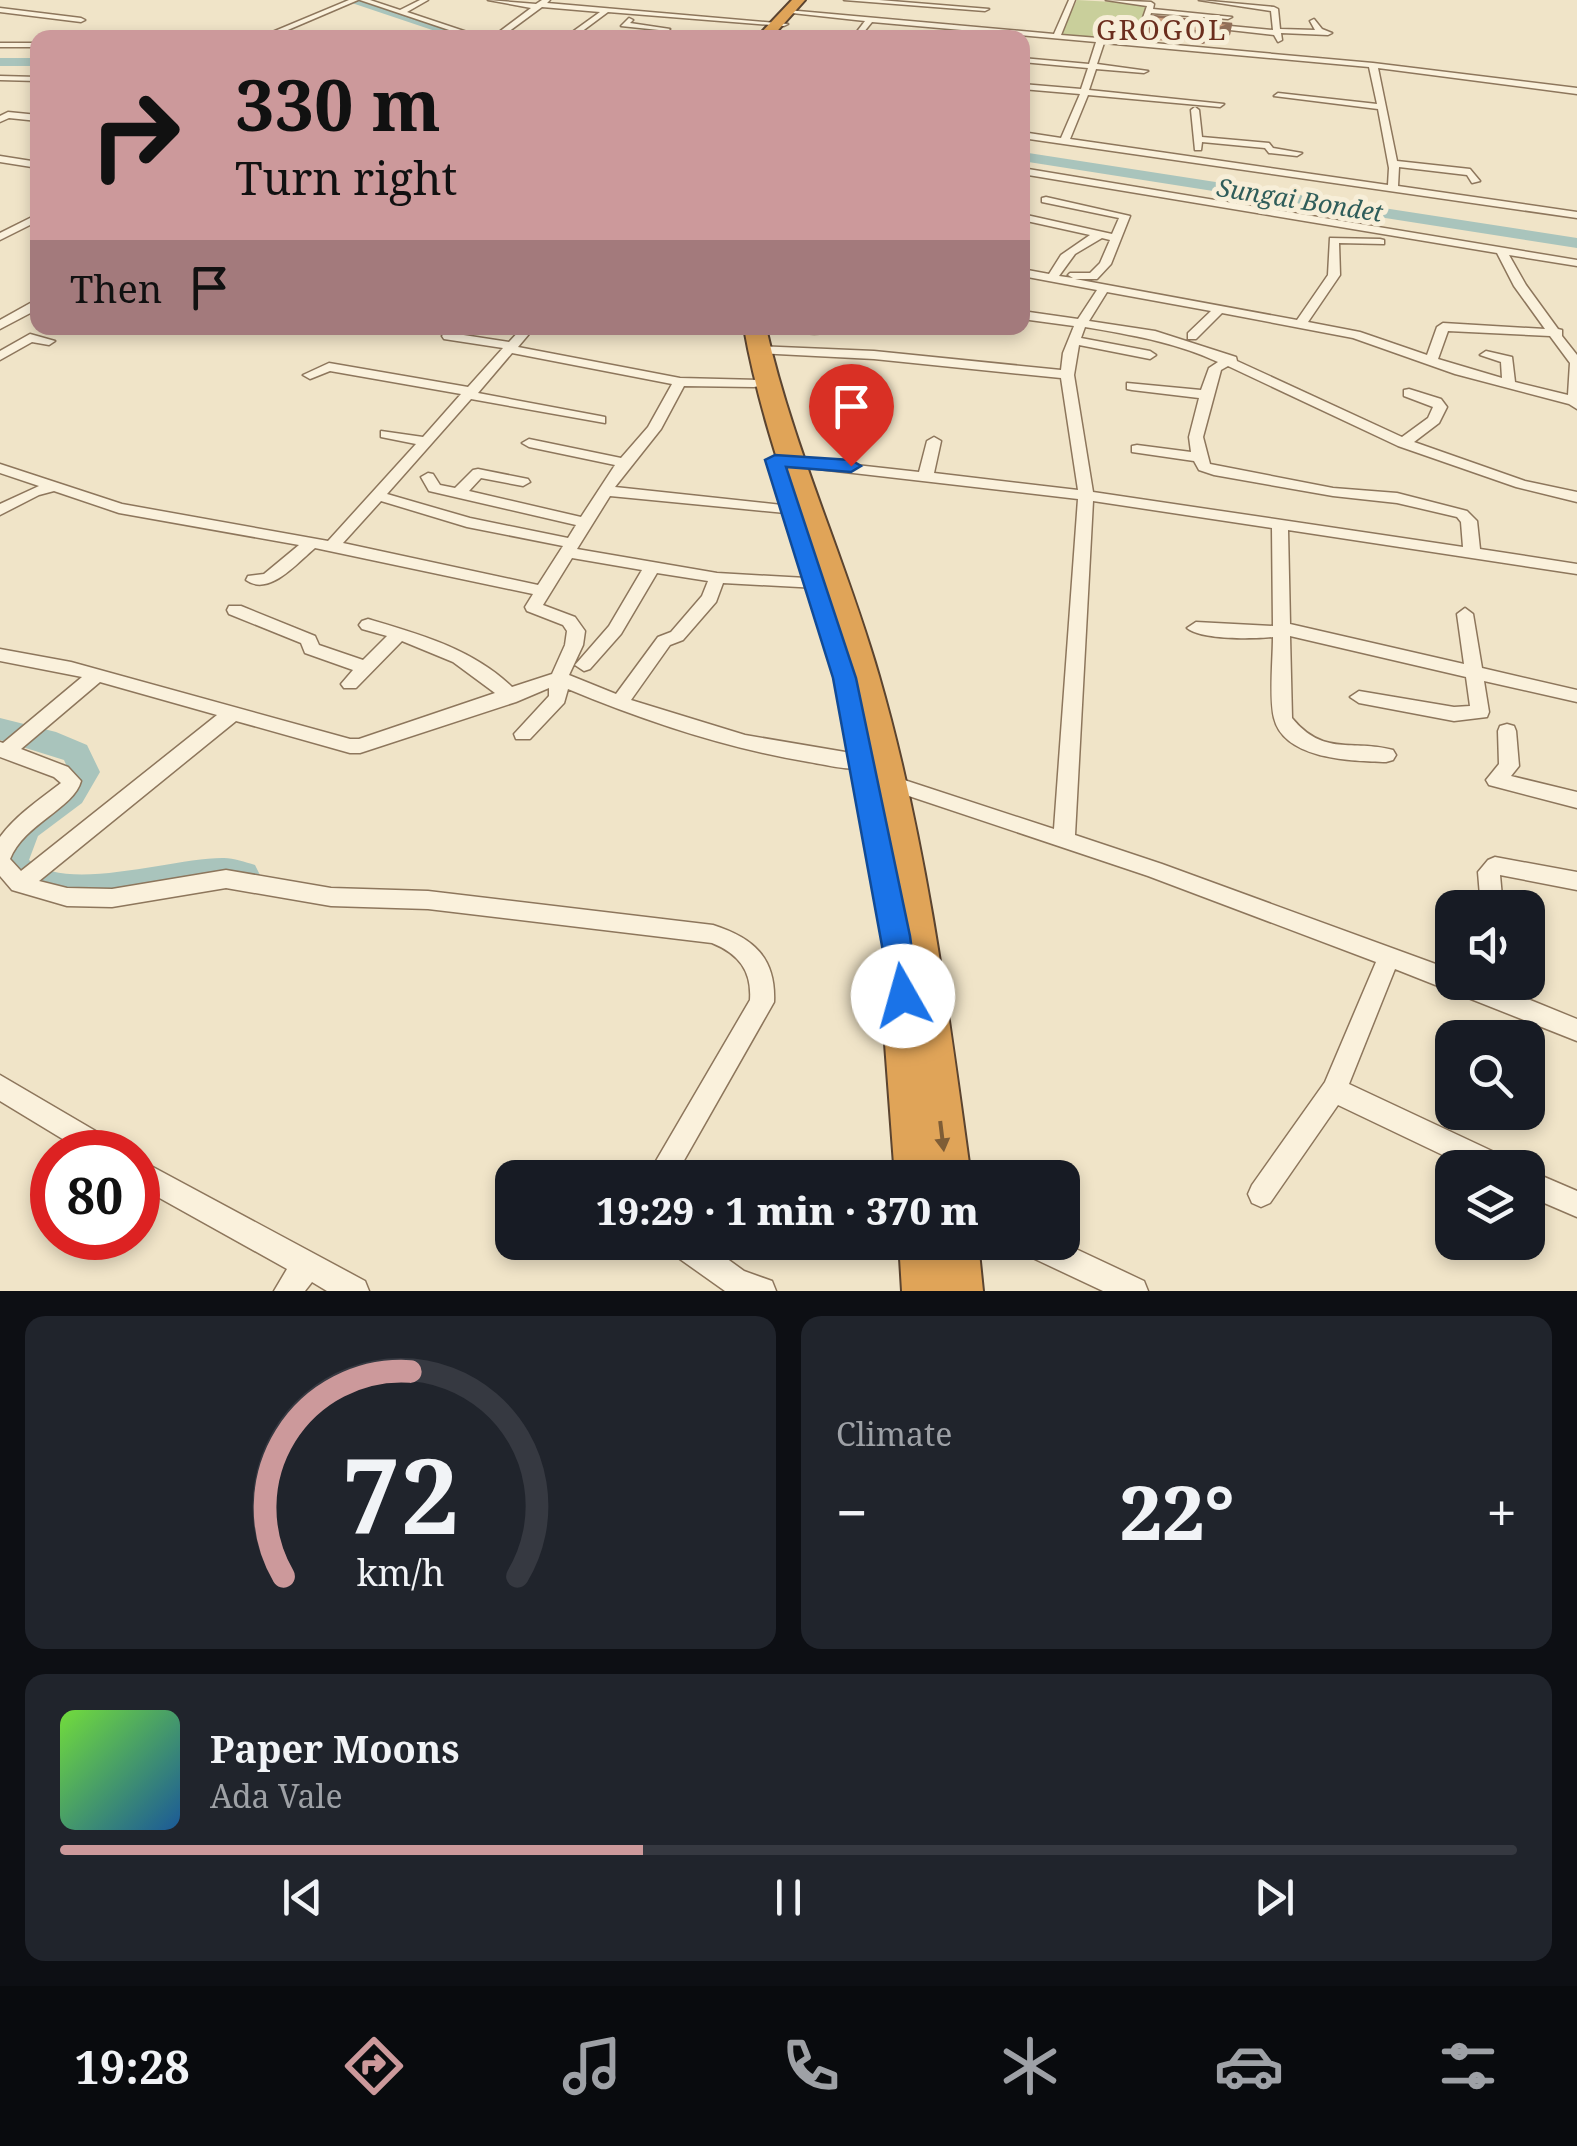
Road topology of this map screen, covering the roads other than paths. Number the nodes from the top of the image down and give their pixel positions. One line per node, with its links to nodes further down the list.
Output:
1 (356, 0): 19 (street); 32 (street)
2 (424, 0): 19 (street)
3 (491, 0): 12 (street)
4 (706, 0): 11 (street)
5 (807, 0): 23 (highway)
6 (848, 0): 13 (street)
7 (912, 0): 13 (street)
8 (1072, 0): 43 (street)
9 (1109, 0): 14 (street)
10 (1201, 0): 15 (street); 21 (street)
11 (751, 2): 27 (street)
12 (542, 4): 18 (street); 35 (street)
13 (988, 5): 40 (street)
14 (1153, 5): 21 (street); 28 (street)
15 (1240, 5): 21 (street); 31 (street)
16 (637, 6): 18 (street); 22 (street); 22 (street); 37 (street)
17 (0, 10): 20 (street)
18 (606, 10): 36 (street)
19 (400, 12): 33 (street)
20 (36, 14): 25 (street); 26 (street)
21 (1197, 14)
22 (661, 15): 27 (street)
23 (785, 15): 24 (street); 27 (street)
24 (871, 19): 38 (street); 39 (street)
25 (18, 20)
26 (81, 20)
27 (730, 20)
28 (1146, 20): 31 (street); 46 (street)
29 (1264, 20): 31 (street)
30 (1314, 22): 31 (street)
31 (1277, 28): 47 (street)
32 (282, 30)
33 (457, 30)
34 (480, 30): 35 (street)
35 (506, 30)
36 (577, 30)
37 (665, 30)
38 (861, 30)
39 (961, 30)
40 (978, 30)
41 (1173, 34): 50 (street)
42 (1030, 35): 43 (street)
43 (1058, 36): 45 (street)
44 (1215, 38): 47 (street)
45 (1101, 40): 46 (street); 52 (street)
46 (1138, 43): 50 (street)
47 (1278, 44): 53 (street)
48 (0, 45): 49 (street)
49 (30, 45)
50 (1168, 46): 53 (street)
51 (1064, 47): 52 (street)
52 (1097, 50): 56 (street)
53 (1279, 56): 55 (street)
54 (1030, 61): 56 (street)
55 (1372, 65): 62 (street); 65 (street)
56 (1091, 66): 57 (street); 61 (street)
57 (1144, 71)
58 (0, 78): 59 (street)
59 (30, 78)
60 (1030, 84): 61 (street)
61 (1084, 90): 64 (street); 72 (street)
62 (1577, 91)
63 (1278, 96): 65 (street)
64 (1220, 104)
65 (1380, 106): 78 (street)
66 (1195, 110): 71 (street)
67 (3, 116): 68 (street)
68 (30, 118)
69 (1266, 134): 73 (street)
70 (1030, 136): 72 (street)
71 (1198, 139): 73 (street); 75 (street)
72 (1064, 141): 75 (street)
73 (1269, 148): 74 (street); 79 (street)
74 (1297, 154)
75 (1195, 158): 79 (street)
76 (0, 159): 77 (street)
77 (30, 163)
78 (1394, 163): 81 (street); 82 (street)
79 (1268, 168): 82 (street)
80 (1030, 172): 83 (street)
81 (1475, 180)
82 (1393, 188): 86 (street)
83 (1145, 190): 85 (street); 93 (street)
84 (1046, 200): 85 (street)
85 (1124, 215): 91 (street)
86 (1577, 215)
87 (1030, 219): 89 (street)
88 (30, 221): 90 (street)
89 (1099, 235): 91 (street); 96 (street)
90 (0, 237)
91 (1117, 238): 97 (street)
92 (1380, 242): 106 (street)
93 (1501, 250): 94 (street); 108 (street)
94 (1577, 263)
95 (1030, 274): 96 (street)
96 (1052, 279): 97 (street)
97 (1067, 282): 98 (street)
98 (1103, 289): 100 (street); 105 (street)
99 (30, 308): 102 (street)
100 (1218, 311): 106 (street); 111 (street)
101 (0, 313): 102 (street)
102 (15, 316): 104 (street); 107 (street)
103 (1030, 316): 105 (street)
104 (30, 319)
105 (1082, 322): 112 (street); 119 (street)
106 (1301, 323): 120 (street)
107 (0, 325)
108 (1558, 333): 120 (street); 129 (street)
109 (449, 335): 114 (street)
110 (522, 335): 114 (street)
111 (1192, 336)
112 (1074, 340): 118 (street); 122 (street)
113 (49, 341): 117 (street)
114 (510, 348): 123 (street); 127 (street)
115 (754, 355): 122 (street); 123 (street); 138 (highway)
116 (1486, 355): 125 (street)
117 (0, 356)
118 (1150, 356)
119 (1230, 360): 128 (street); 134 (street)
120 (1431, 362): 125 (street)
121 (310, 375): 127 (street)
122 (1067, 375): 148 (street)
123 (680, 382): 139 (street)
124 (1132, 386): 128 (street)
125 (1509, 386): 129 (street)
126 (1410, 392): 134 (street)
127 (470, 393): 130 (street); 132 (street)
128 (1206, 395): 137 (street)
129 (1576, 403)
130 (600, 420)
131 (386, 434): 132 (street)
132 (424, 441): 147 (street)
133 (934, 441): 141 (street)
134 (1404, 442): 149 (street)
135 (529, 443): 139 (street)
136 (1137, 449): 137 (street)
137 (1199, 457): 157 (street)
138 (782, 460): 141 (street); 151 (highway); 162 (highway)
139 (625, 463): 145 (street)
140 (0, 468): 144 (street)
141 (926, 475): 148 (street)
142 (428, 476): 146 (street)
143 (523, 482): 146 (street)
144 (54, 487): 150 (street); 154 (street)
145 (607, 491): 151 (street); 152 (street)
146 (458, 494): 152 (street)
147 (376, 495): 155 (street); 156 (street)
148 (1086, 495): 153 (street); 188 (street)
149 (1577, 496)
150 (0, 510)
151 (791, 511): 162 (highway)
152 (587, 523): 156 (street)
153 (1280, 526): 157 (street); 168 (street)
154 (311, 543): 155 (street); 161 (street)
155 (332, 546): 163 (street)
156 (569, 547): 158 (street); 163 (street)
157 (1472, 554): 159 (street)
158 (652, 568): 160 (street); 171 (street)
159 (1577, 569)
160 (717, 578): 162 (street); 180 (street)
161 (254, 580)
162 (826, 584): 186 (highway)
163 (543, 591): 175 (street)
164 (235, 610): 172 (street)
165 (1465, 614): 173 (street)
166 (368, 625): 169 (street)
167 (1196, 628): 168 (street)
168 (1284, 630): 173 (street); 185 (street)
169 (399, 634): 172 (street); 178 (street)
170 (0, 655): 174 (street)
171 (584, 665)
172 (366, 668): 176 (street)
173 (1475, 674): 177 (street); 179 (street)
174 (98, 675): 181 (street); 184 (street)
175 (559, 678): 178 (street); 180 (street); 183 (street)
176 (350, 684)
177 (1577, 696)
178 (510, 697): 181 (street)
179 (1360, 697)
180 (619, 704): 186 (street)
181 (232, 713): 190 (street)
182 (1508, 731): 187 (street)
183 (523, 734)
184 (6, 748): 189 (street)
185 (1386, 755)
186 (876, 772): 188 (street); 202 (highway); 203 (highway, one-way to 203)
187 (1577, 800)
188 (1064, 840): 193 (street)
189 (0, 861): 190 (street)
190 (26, 879): 201 (street)
191 (1577, 881): 192 (street)
192 (1491, 890)
193 (1389, 957): 194 (street); 197 (street)
194 (1435, 973)
195 (1521, 1000): 196 (street)
196 (1577, 1030)
197 (1334, 1090): 200 (street); 206 (street)
198 (2, 1091): 199 (street)
199 (69, 1130)
200 (1462, 1150)
201 (670, 1160)
202 (917, 1160)
203 (945, 1160)
204 (160, 1184): 212 (street)
205 (1545, 1190): 207 (street)
206 (1261, 1194)
207 (1577, 1204)
208 (705, 1260): 215 (street)
209 (925, 1260): 216 (highway)
210 (954, 1260): 217 (highway)
211 (1068, 1260): 218 (street)
212 (307, 1266): 213 (street); 214 (street)
213 (288, 1291)
214 (355, 1291)
215 (762, 1291)
216 (928, 1291)
217 (957, 1291)
218 (1134, 1291)

